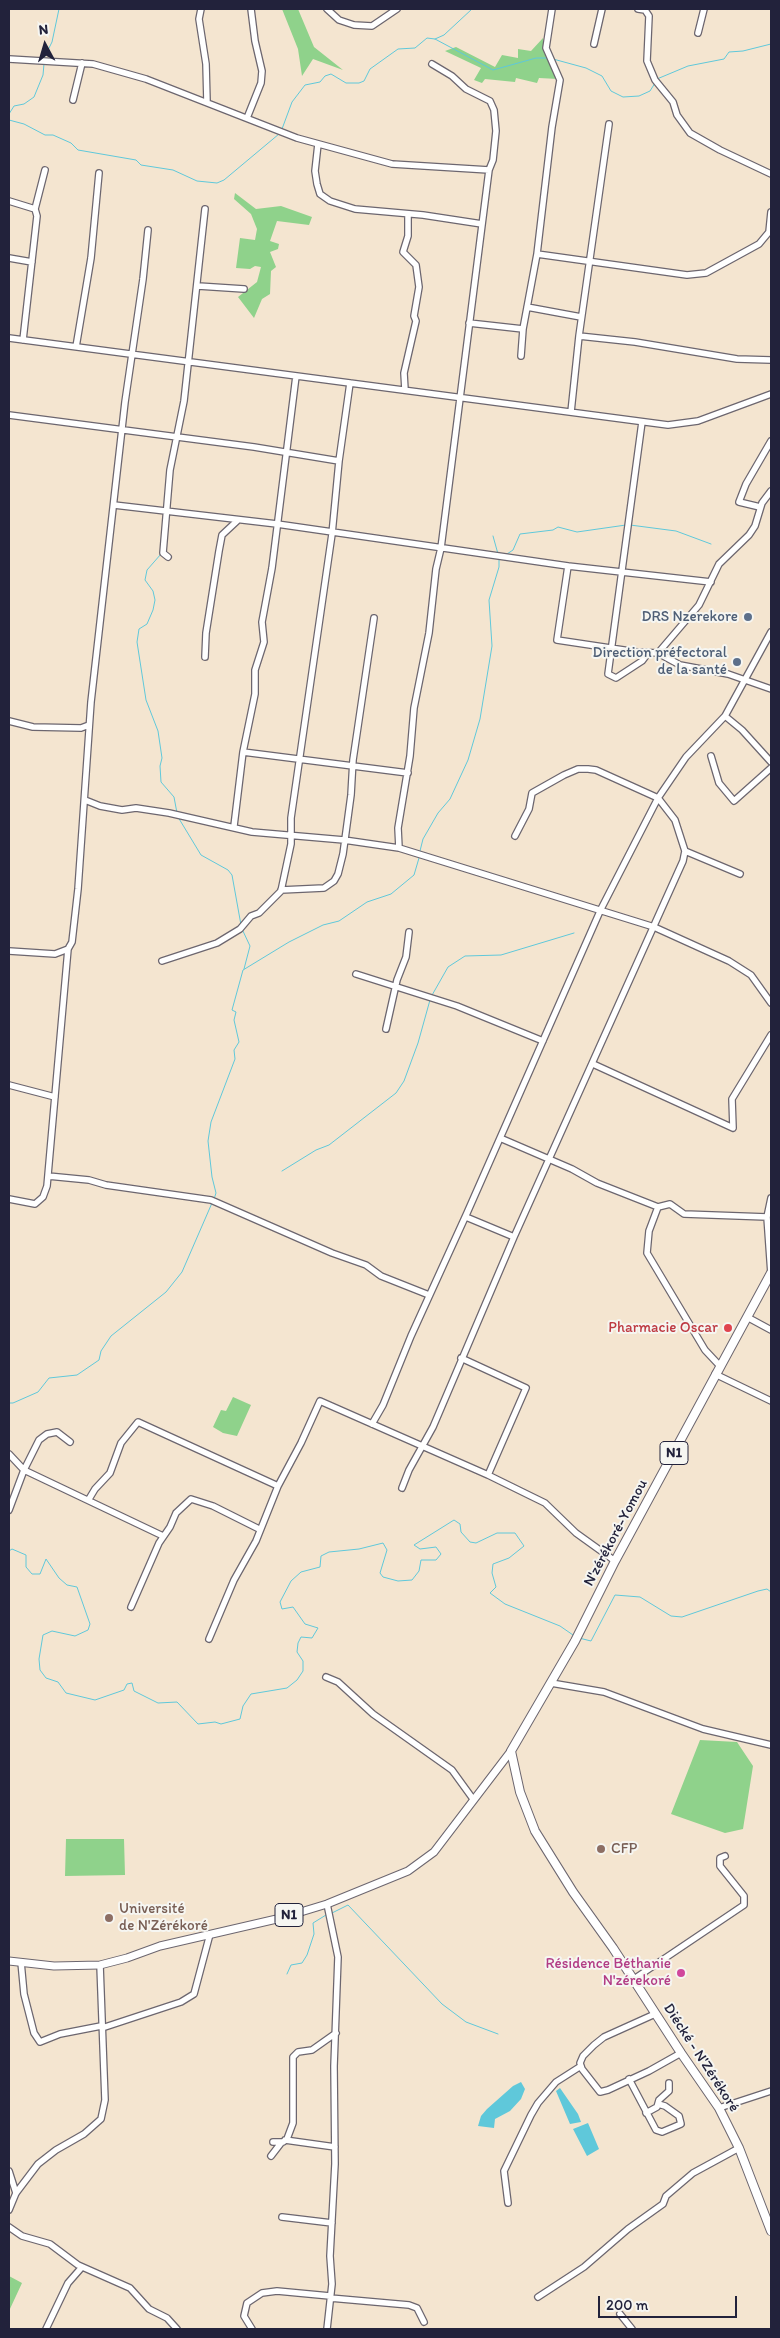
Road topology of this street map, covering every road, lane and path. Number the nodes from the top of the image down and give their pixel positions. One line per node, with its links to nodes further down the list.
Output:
1 (201, 9): 15 (street)
2 (251, 9): 16 (street)
3 (327, 9): 4 (street)
4 (397, 9)
5 (552, 9): 30 (street)
6 (602, 9): 10 (street)
7 (638, 9): 22 (street)
8 (704, 9): 9 (street)
9 (698, 33)
10 (594, 44)
11 (9, 59): 12 (street)
12 (82, 63): 14 (street); 15 (street)
13 (432, 64): 20 (street)
14 (73, 100)
15 (207, 102): 16 (street)
16 (247, 118): 18 (street)
17 (609, 124): 33 (street)
18 (318, 144): 20 (street); 27 (street)
19 (45, 170): 25 (street)
20 (489, 170): 28 (street)
21 (99, 173): 43 (street)
22 (771, 174)
23 (9, 201): 25 (street)
24 (205, 208): 34 (street)
25 (35, 209): 32 (street)
26 (771, 212): 33 (street)
27 (408, 214): 28 (street); 50 (street)
28 (482, 224): 38 (street)
29 (148, 230): 44 (street)
30 (536, 254): 33 (street); 36 (street)
31 (9, 258): 32 (street)
32 (32, 262): 42 (street)
33 (589, 262): 37 (street)
34 (198, 286): 35 (street); 47 (street)
35 (244, 289)
36 (527, 307): 37 (street); 39 (street)
37 (581, 317): 40 (street)
38 (469, 323): 39 (street); 52 (street)
39 (523, 329): 45 (street)
40 (579, 336): 46 (street); 53 (street)
41 (9, 338): 42 (street)
42 (23, 340): 43 (street)
43 (76, 347): 44 (street)
44 (132, 353): 47 (street); 56 (street)
45 (520, 356)
46 (771, 360)
47 (187, 361): 48 (street); 57 (street)
48 (296, 376): 49 (street); 59 (street)
49 (350, 383): 50 (street); 60 (street)
50 (405, 390): 52 (street)
51 (771, 394): 55 (street)
52 (459, 398): 53 (street); 68 (street)
53 (571, 412): 55 (street)
54 (9, 415): 56 (street)
55 (642, 422): 71 (street)
56 (122, 430): 57 (street); 62 (street)
57 (176, 436): 59 (street); 64 (street)
58 (771, 442): 63 (street)
59 (286, 453): 60 (street); 66 (street)
60 (339, 461): 67 (street)
61 (771, 491): 63 (street)
62 (114, 506): 64 (street); 83 (street)
63 (760, 507): 72 (street)
64 (167, 512): 65 (street); 69 (street)
65 (237, 521): 66 (street); 78 (street)
66 (277, 524): 67 (street); 84 (street)
67 (332, 534): 68 (street); 86 (street)
68 (441, 548): 70 (street); 90 (street)
69 (168, 558)
70 (568, 566): 71 (street); 75 (street)
71 (623, 572): 72 (street); 75 (street)
72 (711, 582): 77 (street)
73 (374, 618): 88 (street)
74 (771, 632): 79 (street)
75 (612, 648): 76 (street); 76 (street)
76 (648, 653): 77 (street)
77 (658, 653): 79 (street)
78 (205, 657)
79 (746, 679): 80 (street); 81 (street)
80 (771, 689)
81 (725, 716): 87 (street); 91 (street)
82 (9, 721): 83 (street)
83 (89, 725): 92 (street)
84 (243, 752): 86 (street); 93 (street)
85 (711, 756): 89 (street)
86 (299, 760): 88 (street); 94 (street)
87 (771, 762)
88 (352, 766): 90 (street); 96 (street)
89 (771, 768)
90 (408, 773): 97 (street)
91 (658, 798): 95 (street); 98 (street); 101 (street)
92 (85, 800): 93 (street); 104 (street)
93 (234, 826): 94 (street)
94 (291, 836): 96 (street); 100 (street)
95 (515, 836)
96 (344, 840): 97 (street); 100 (street)
97 (399, 848): 101 (street)
98 (685, 851): 99 (street); 102 (street)
99 (740, 874)
100 (281, 890): 106 (street)
101 (601, 909): 102 (street); 112 (street)
102 (654, 928): 109 (street); 113 (street)
103 (409, 932): 108 (street)
104 (68, 949): 105 (street); 115 (street)
105 (9, 951)
106 (162, 961)
107 (356, 974): 108 (street)
108 (395, 987): 110 (street); 112 (street)
109 (771, 1003)
110 (386, 1029)
111 (771, 1034): 113 (street)
112 (543, 1041): 116 (street)
113 (593, 1064): 117 (street)
114 (9, 1085): 115 (street)
115 (55, 1097): 118 (street)
116 (500, 1138): 117 (street); 122 (street)
117 (550, 1160): 121 (street); 124 (street)
118 (48, 1176): 120 (street); 126 (street)
119 (771, 1198): 123 (street)
120 (9, 1199)
121 (658, 1207): 123 (street); 130 (street)
122 (466, 1217): 124 (street); 126 (street)
123 (767, 1217): 125 (street)
124 (514, 1237): 129 (street)
125 (771, 1274): 127 (highway, N'zérékoré-Yomou / N1)
126 (429, 1296): 133 (street)
127 (747, 1317): 128 (street); 130 (highway, N'zérékoré-Yomou / N1)
128 (771, 1330)
129 (461, 1358): 135 (street); 138 (street)
130 (720, 1366): 131 (highway, N'zérékoré-Yomou / N1)
131 (715, 1374): 132 (street); 145 (highway, N'zérékoré-Yomou / N1)
132 (771, 1401)
133 (372, 1424): 135 (street); 139 (street)
134 (70, 1442): 137 (street)
135 (423, 1447): 138 (street); 140 (street)
136 (9, 1454): 137 (street)
137 (24, 1470): 141 (street); 142 (street)
138 (488, 1475): 145 (street)
139 (278, 1486): 141 (street); 143 (street)
140 (402, 1488)
141 (89, 1499): 144 (street)
142 (9, 1510)
143 (259, 1529): 144 (street); 147 (street)
144 (163, 1536): 146 (street)
145 (615, 1561): 149 (highway, N'zérékoré-Yomou / N1)
146 (131, 1607)
147 (209, 1639)
148 (326, 1677): 152 (street)
149 (551, 1683): 150 (street); 151 (highway, N'zérékoré-Yomou / N1)
150 (771, 1745)
151 (511, 1751): 152 (main road, N1); 159 (highway, Diécké - N'Zérékoré)
152 (473, 1799): 154 (main road, N1)
153 (725, 1856): 159 (street)
154 (327, 1904): 155 (main road, N1); 162 (street)
155 (210, 1934): 158 (main road, N1); 161 (street)
156 (9, 1961): 157 (main road, N1)
157 (21, 1962): 158 (main road, N1); 161 (street)
158 (100, 1965): 161 (street)
159 (634, 1979): 160 (highway, Diécké - N'Zérékoré)
160 (655, 2014): 163 (highway, Diécké - N'Zérékoré); 164 (street)
161 (102, 2027): 177 (street)
162 (336, 2033): 171 (street); 173 (street)
163 (681, 2053): 165 (street); 169 (highway, Diécké - N'Zérékoré)
164 (581, 2066): 165 (street); 178 (street)
165 (629, 2079): 170 (street)
166 (669, 2083): 168 (street)
167 (771, 2090): 169 (street)
168 (658, 2104): 170 (street); 170 (street)
169 (719, 2108): 174 (highway, Diécké - N'Zérékoré)
170 (646, 2113)
171 (283, 2141): 172 (street); 173 (street); 175 (street)
172 (272, 2142)
173 (335, 2147): 181 (street)
174 (739, 2148): 183 (highway, Diécké - N'Zérékoré); 186 (street)
175 (271, 2156)
176 (9, 2171): 177 (street)
177 (16, 2193): 179 (street)
178 (508, 2203)
179 (9, 2210)
180 (282, 2217): 181 (street)
181 (332, 2223): 185 (street)
182 (9, 2227): 184 (street)
183 (771, 2231)
184 (82, 2266): 189 (street); 190 (street)
185 (330, 2297): 188 (street); 191 (street); 192 (street)
186 (538, 2297)
187 (620, 2314): 193 (street)
188 (424, 2322)
189 (46, 2329)
190 (177, 2329)
191 (252, 2329)
192 (327, 2329)
193 (632, 2329)

